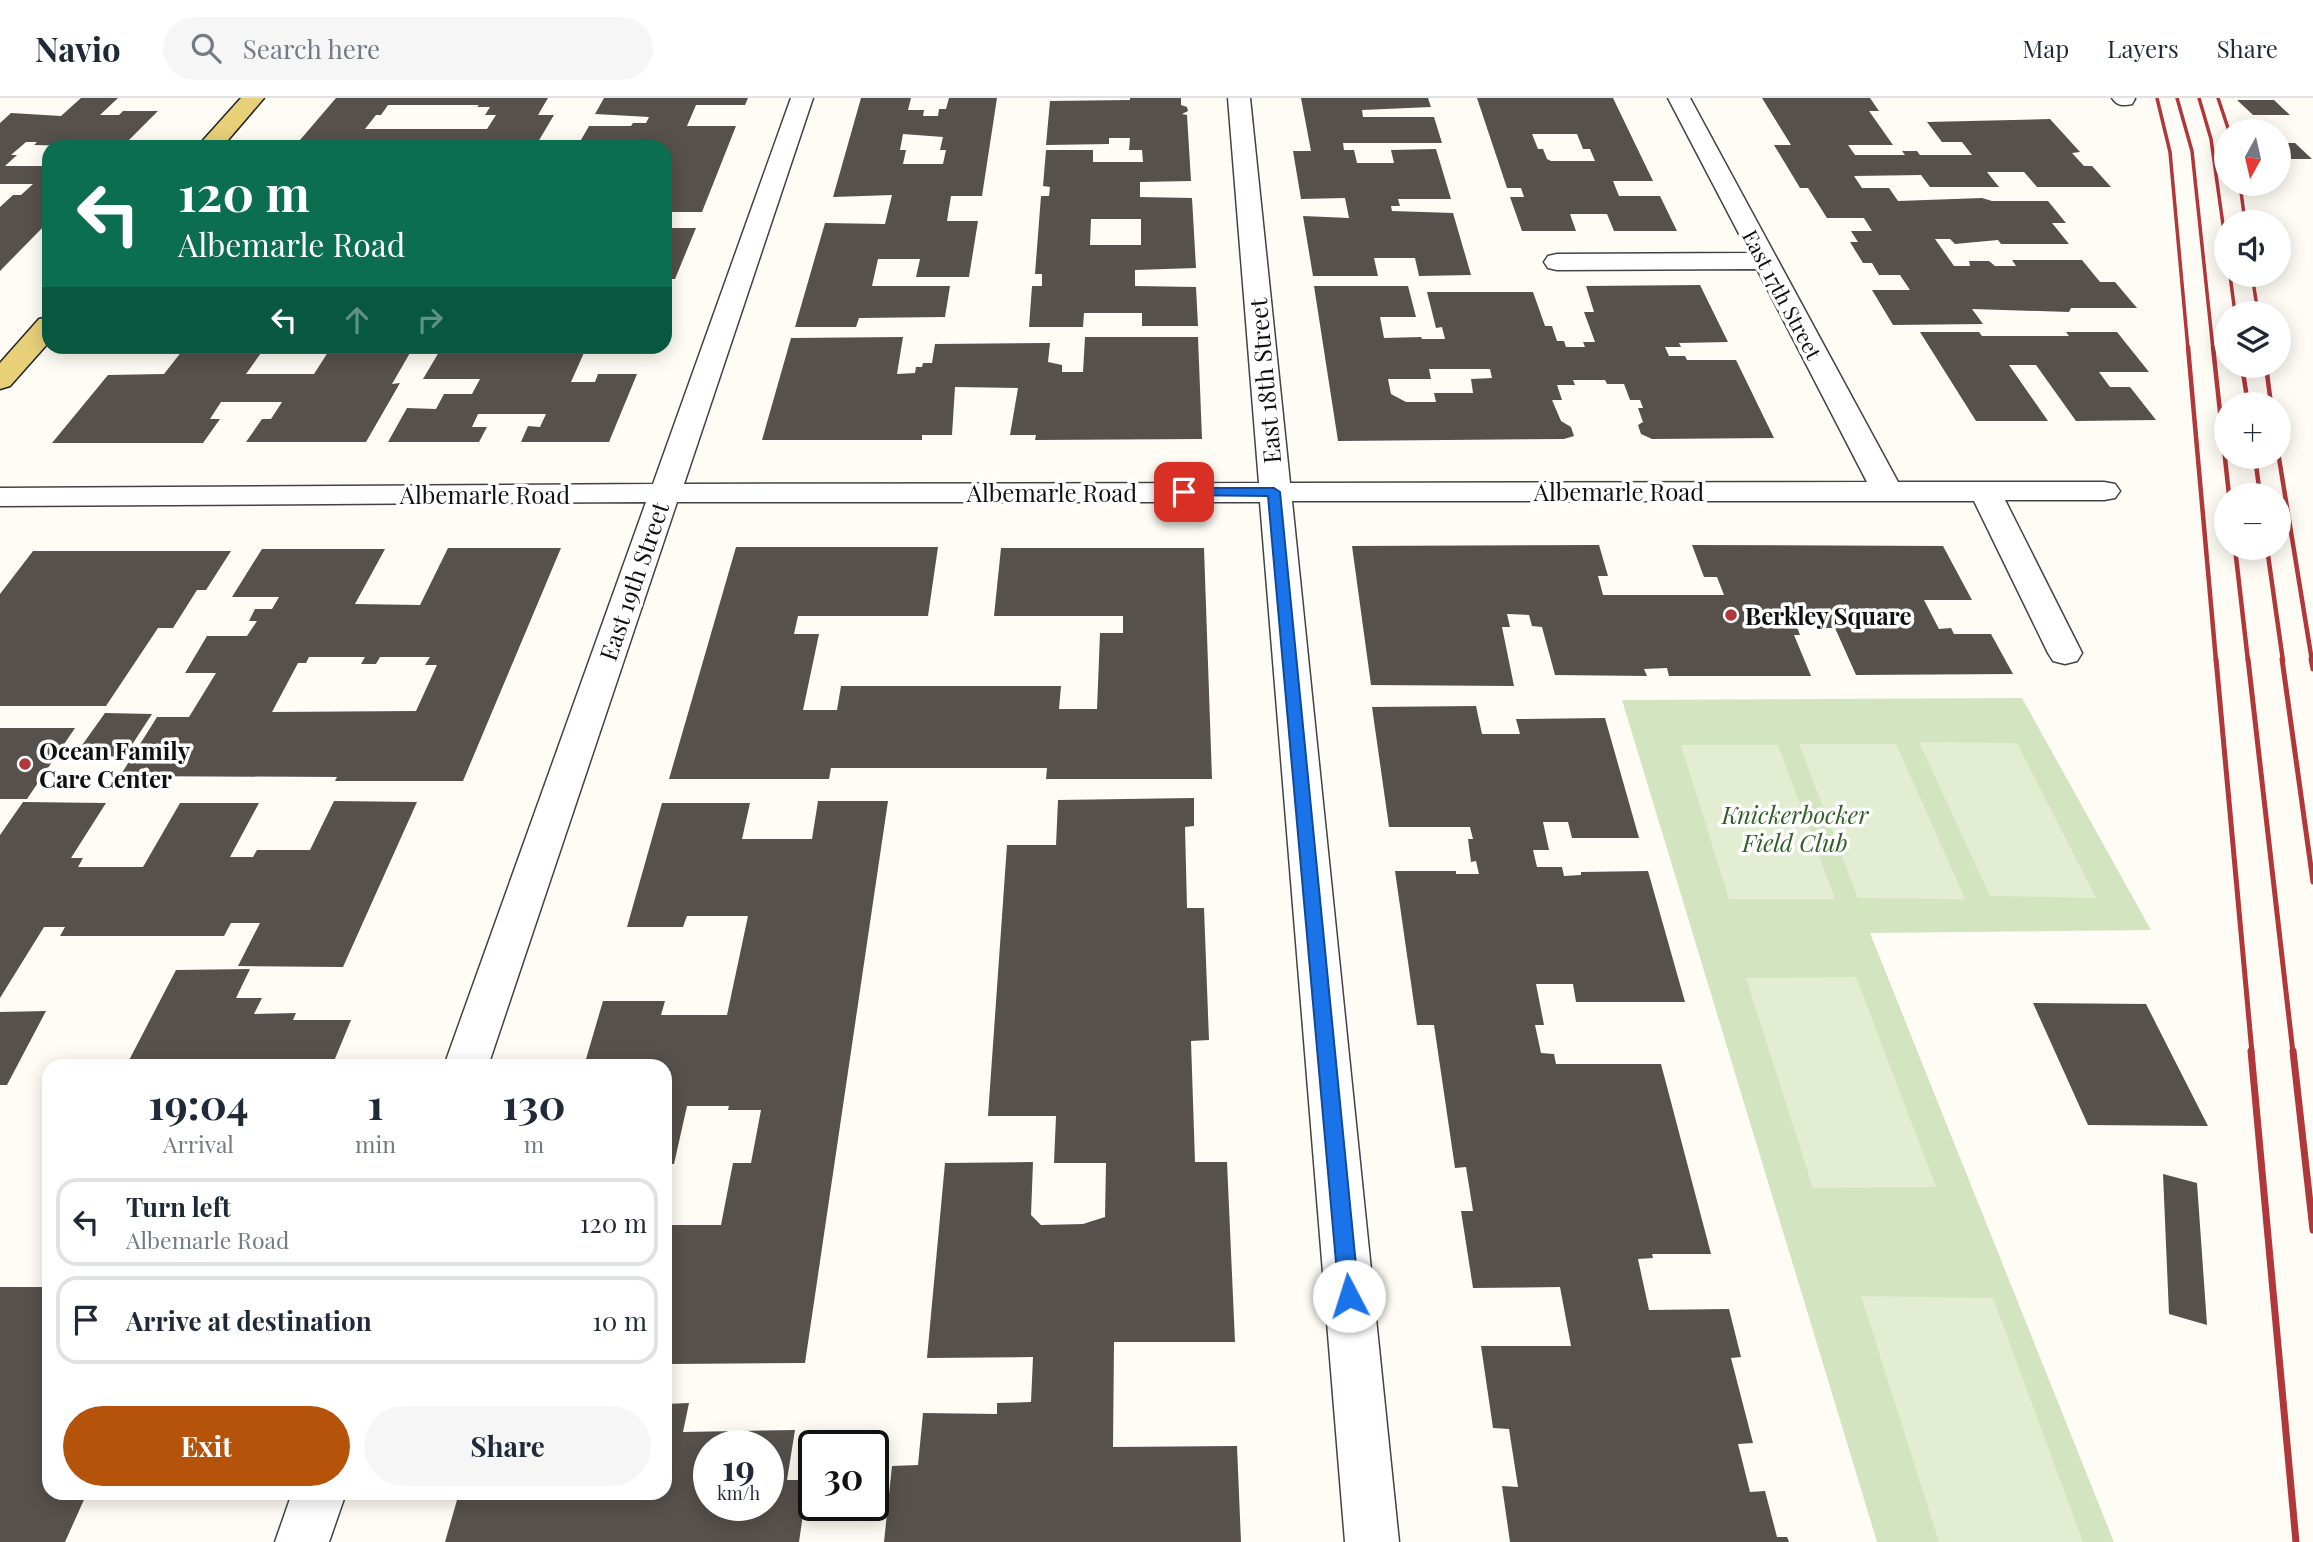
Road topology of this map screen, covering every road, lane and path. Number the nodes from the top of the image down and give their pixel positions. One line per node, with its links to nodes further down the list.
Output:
1 (253, 98): 5 (main road)
2 (802, 98): 14 (street, East 19th Street)
3 (1239, 98): 13 (street, East 18th Street)
4 (1679, 98): 6 (street, East 17th Street)
5 (215, 140)
6 (1765, 261): 7 (street); 10 (street, East 17th Street)
7 (1557, 262)
8 (42, 333): 9 (main road)
9 (0, 380)
10 (1887, 490): 11 (street, Albemarle Road); 13 (street, Albemarle Road)
11 (1985, 491): 12 (street, Albemarle Road); 16 (street)
12 (2104, 491)
13 (1274, 492): 14 (street, Albemarle Road); 20 (street, East 18th Street)
14 (663, 493): 15 (street, Albemarle Road); 17 (street, East 19th Street)
15 (0, 497)
16 (2065, 653)
17 (468, 1059)
18 (317, 1500): 19 (street)
19 (302, 1542)
20 (1372, 1542)

